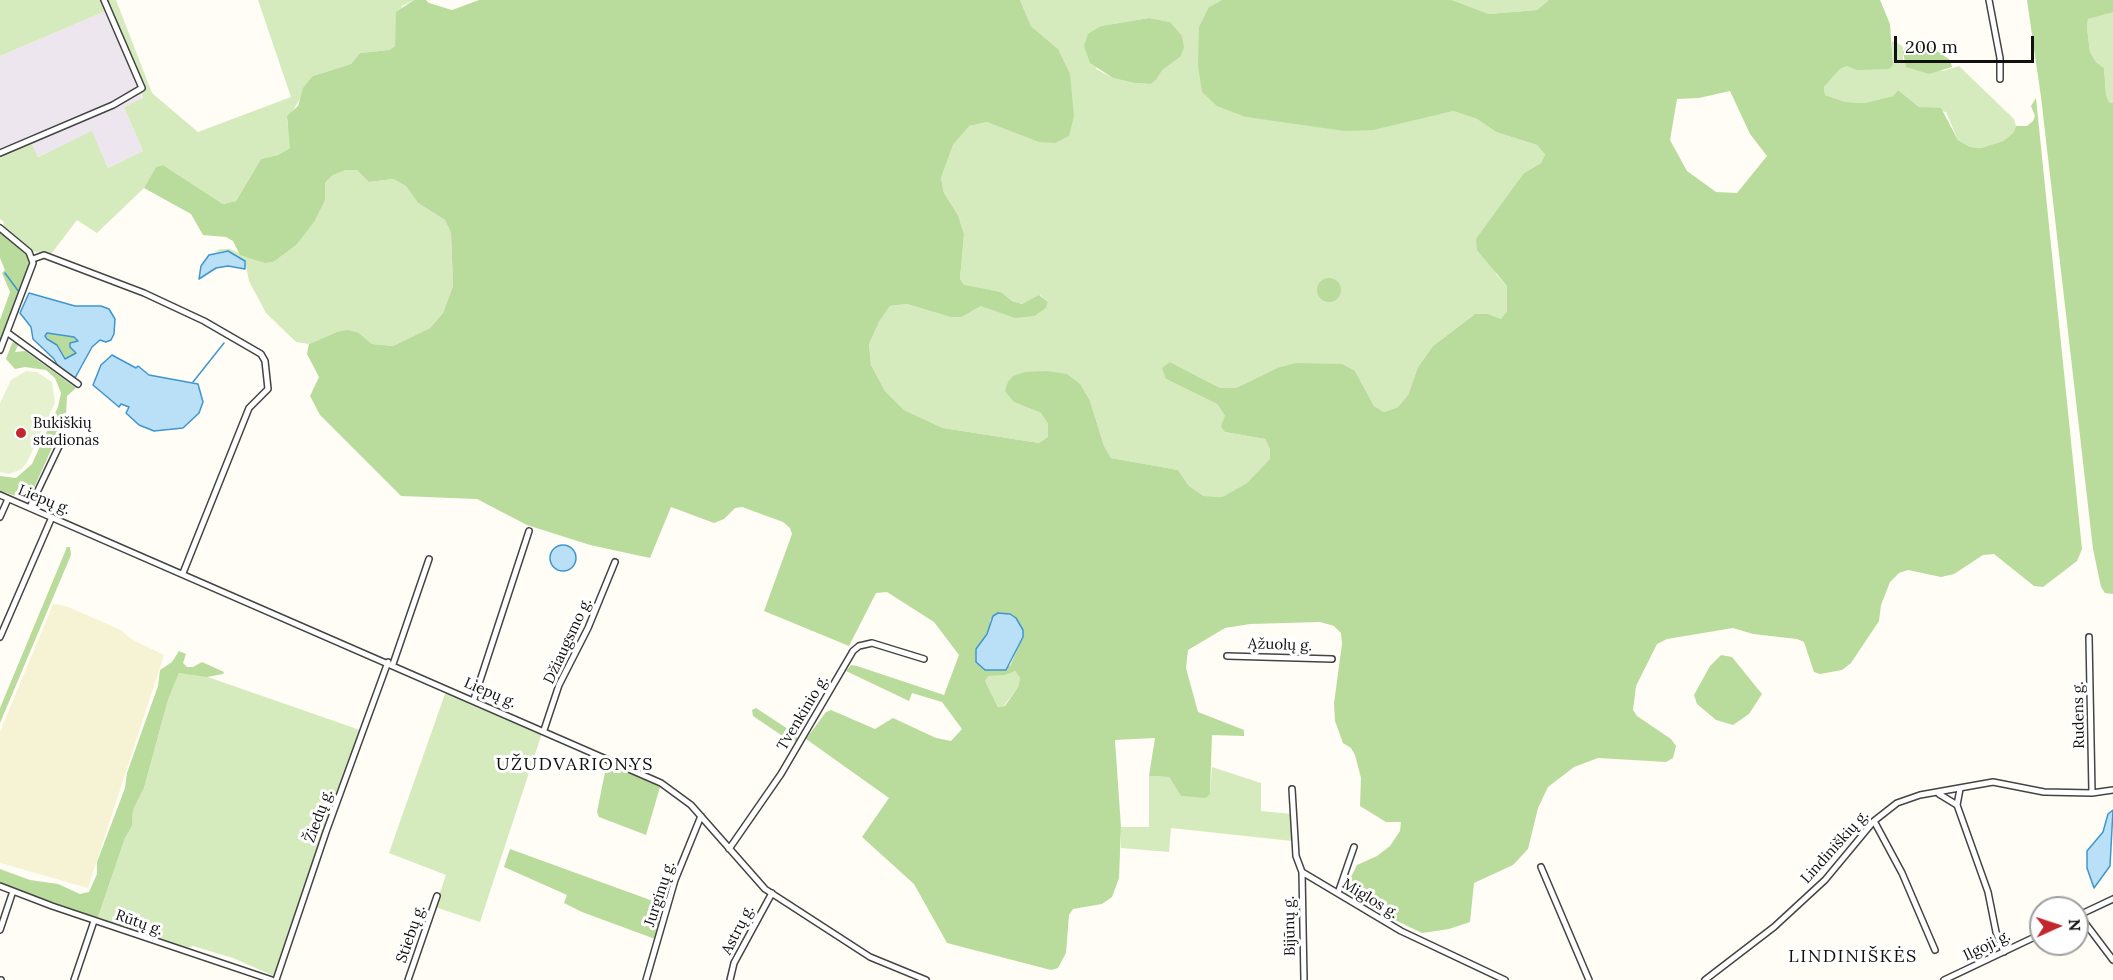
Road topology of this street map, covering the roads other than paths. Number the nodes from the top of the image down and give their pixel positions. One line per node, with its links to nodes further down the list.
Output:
1 (104, 0): 4 (street)
2 (1989, 0): 3 (street)
3 (2000, 79)
4 (0, 153)
5 (0, 228): 6 (street)
6 (33, 259): 7 (street); 19 (street)
7 (8, 333): 8 (street); 9 (street)
8 (0, 350)
9 (78, 384)
10 (63, 438): 13 (street)
11 (0, 495): 12 (street, Liepų g.)
12 (8, 499): 13 (street, Liepų g.); 15 (street)
13 (30, 507): 14 (street, Liepų g.)
14 (52, 516): 19 (street, Liepų g.); 21 (street)
15 (0, 517)
16 (529, 531): 26 (street)
17 (429, 559): 25 (street, Žiedų g.)
18 (615, 562): 27 (street, Džiaugsmo g.)
19 (183, 573): 25 (street, Liepų g.)
20 (2089, 637): 31 (street, Rudens g.)
21 (0, 638)
22 (1227, 656): 24 (street, Ąžuolų g.)
23 (924, 659): 37 (street, Tvenkinio g.)
24 (1332, 659)
25 (391, 663): 26 (street, Liepų g.); 56 (street, Žiedų g.)
26 (474, 699): 27 (street, Liepų g.)
27 (544, 730): 34 (street, Liepų g.)
28 (1292, 789): 39 (street)
29 (1960, 789): 31 (street, Lindiniškių g.); 32 (street, Lindiniškių g.); 33 (street)
30 (2113, 790): 31 (street, Lindiniškių g.)
31 (2092, 793)
32 (1938, 794): 33 (street); 35 (street, Lindiniškių g.)
33 (1957, 805): 52 (street)
34 (701, 816): 37 (street, Liepų g.); 58 (street, Jurginų g.)
35 (1874, 821): 51 (street); 64 (street, Lindiniškių g.)
36 (1354, 847): 43 (street)
37 (729, 849): 42 (street, Liepų g.)
38 (1540, 867): 63 (street)
39 (1302, 872): 43 (street, Miglos g.); 61 (street, Bijūnų g.)
40 (0, 886): 41 (street, Rūtų g.)
41 (13, 891): 47 (street, Rūtų g.); 48 (street)
42 (772, 893): 59 (street, Astrų g.); 60 (street, Liepų g.)
43 (1338, 893): 62 (street, Miglos g.)
44 (437, 896): 57 (street, Stiebų g.)
45 (2113, 899): 46 (street)
46 (2089, 911)
47 (94, 921): 55 (street); 56 (street, Rūtų g.)
48 (0, 930)
49 (2089, 930): 53 (street)
50 (2029, 940): 52 (street, Ilgoji g.)
51 (1935, 950)
52 (2004, 952): 54 (street, Ilgoji g.)
53 (2113, 960)
54 (1955, 978): 65 (street, Ilgoji g.)
55 (74, 980)
56 (274, 980)
57 (408, 980)
58 (646, 980)
59 (730, 980)
60 (926, 980)
61 (1304, 980)
62 (1505, 980)
63 (1589, 980)
64 (1706, 980)
65 (1944, 980)

